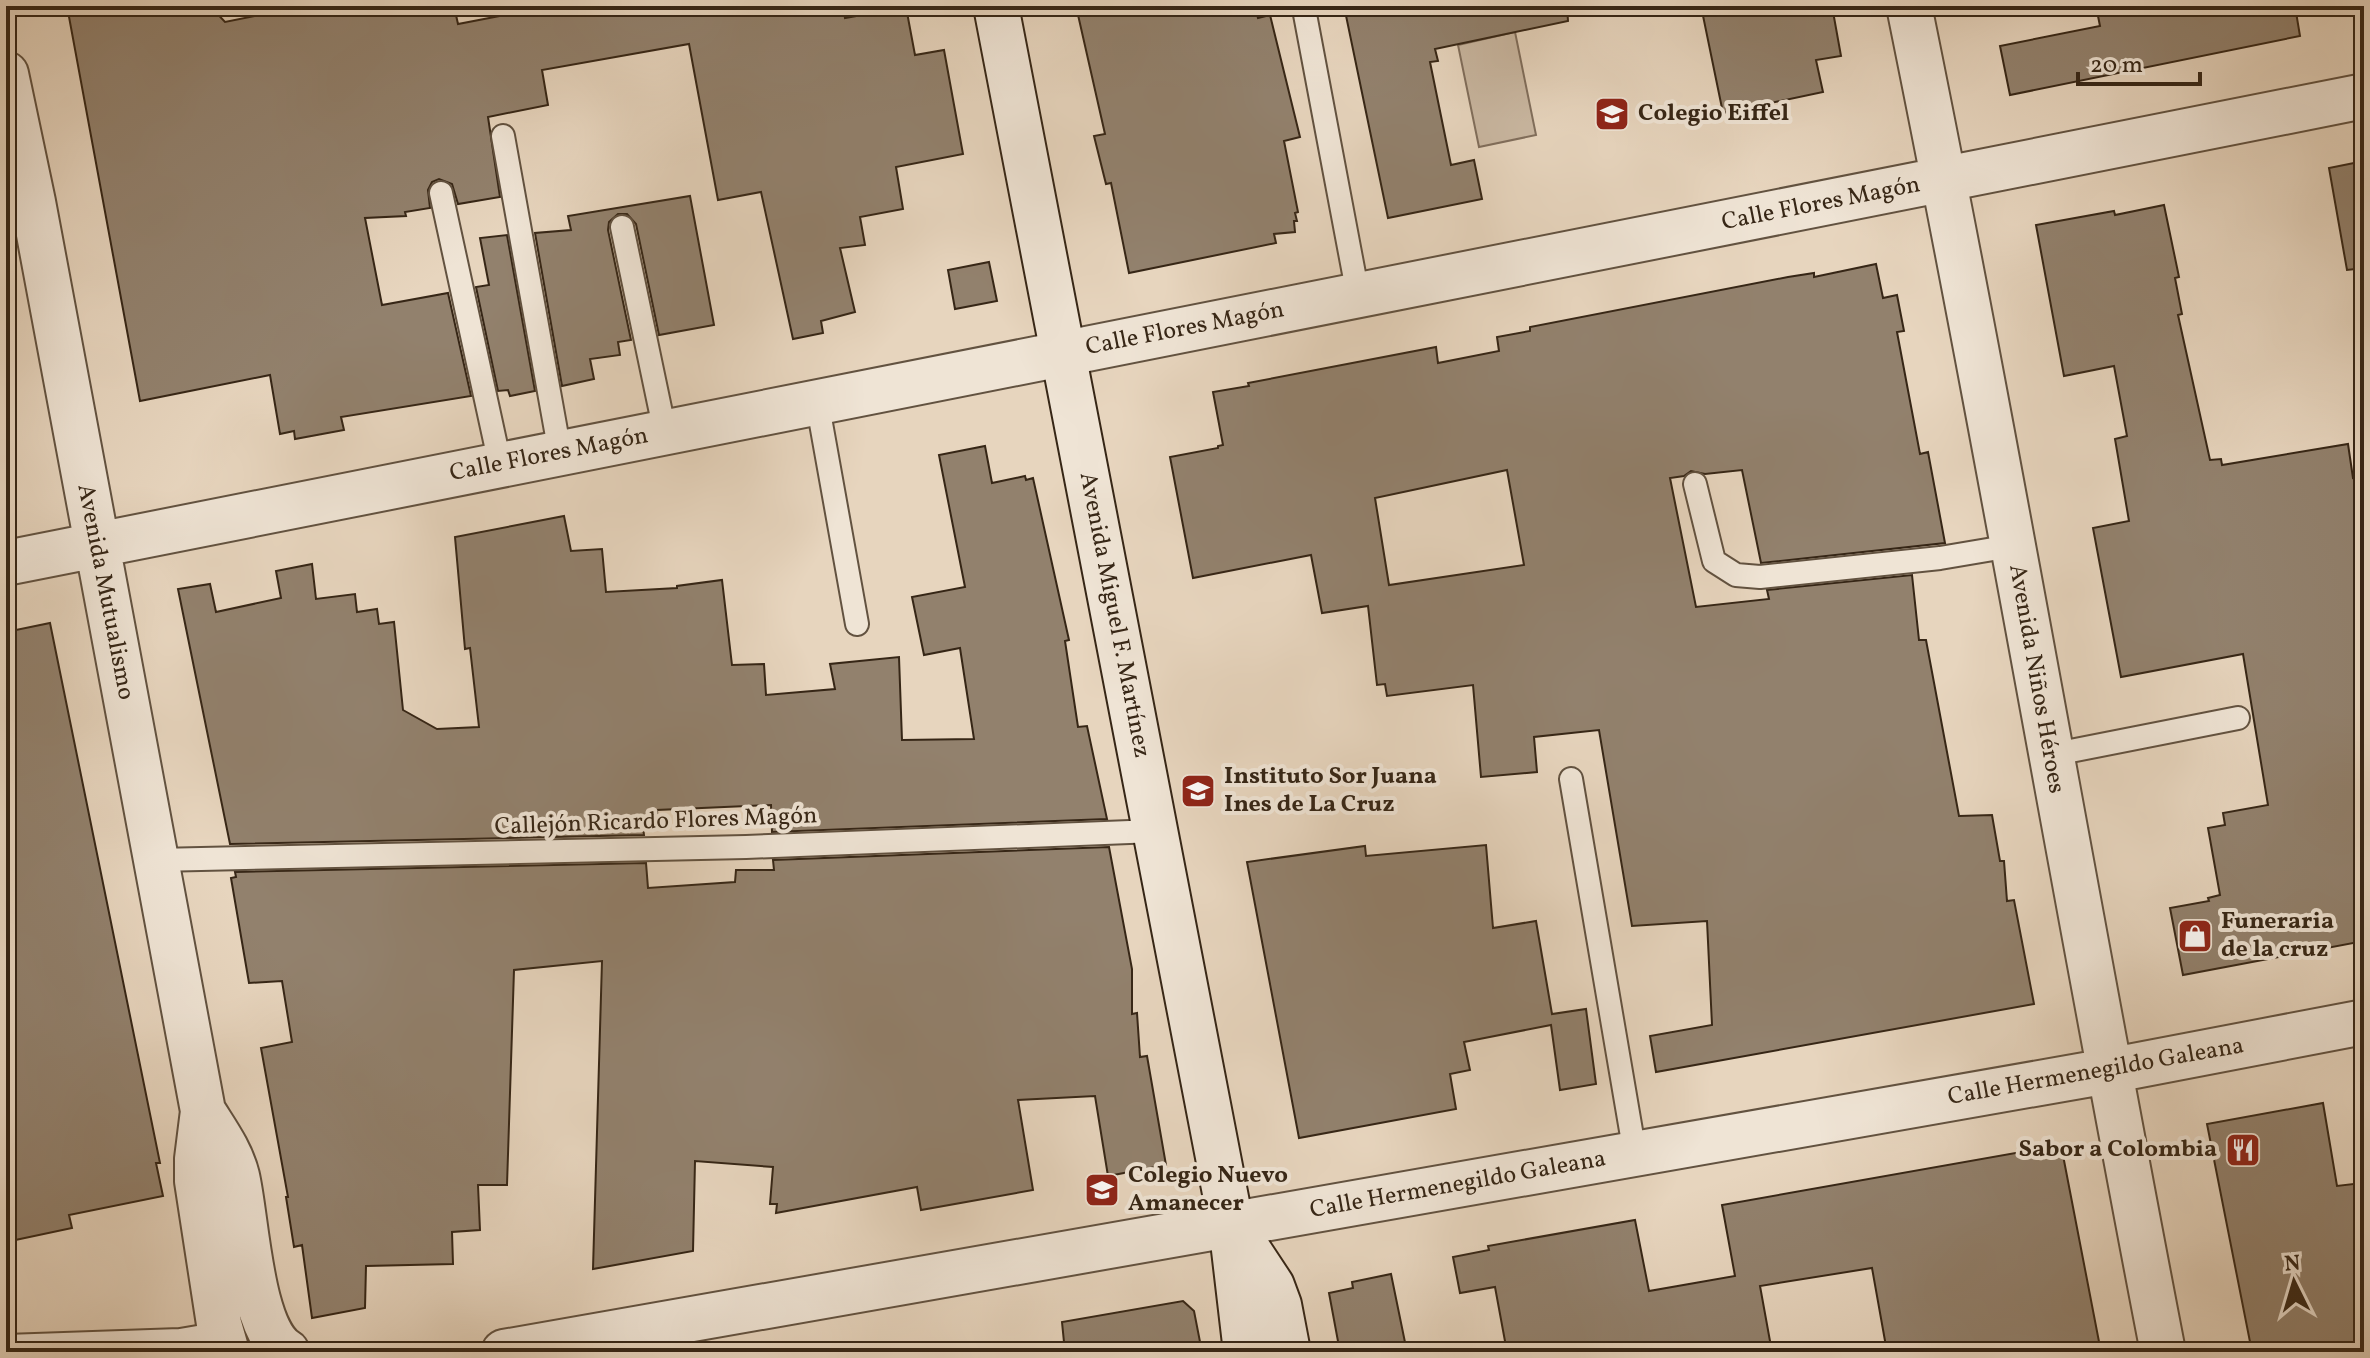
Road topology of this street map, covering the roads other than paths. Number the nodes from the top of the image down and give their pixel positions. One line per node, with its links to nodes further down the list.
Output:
1 (996, 6): 11 (street, Avenida Miguel F. Martínez)
2 (1909, 6): 7 (street, Avenida Niños Héroes)
3 (1304, 9): 10 (lane)
4 (6, 74): 17 (street, Avenida Mutualismo)
5 (2364, 96): 7 (street, Calle Flores Magón)
6 (503, 136): 14 (lane)
7 (1944, 180): 10 (street, Calle Flores Magón); 18 (street, Avenida Niños Héroes)
8 (441, 193): 15 (lane)
9 (622, 227): 13 (lane)
10 (1358, 295): 11 (street, Calle Flores Magón)
11 (1063, 353): 12 (street, Calle Flores Magón); 24 (street, Avenida Miguel F. Martínez)
12 (817, 401): 13 (street, Calle Flores Magón); 20 (lane)
13 (665, 432): 14 (street, Calle Flores Magón)
14 (560, 453): 15 (street, Calle Flores Magón)
15 (500, 464): 17 (street, Calle Flores Magón)
16 (1695, 484): 18 (lane)
17 (95, 545): 19 (street, Calle Flores Magón); 25 (street, Avenida Mutualismo)
18 (2011, 546): 22 (street, Avenida Niños Héroes)
19 (6, 563)
20 (857, 624)
21 (2238, 718): 22 (lane)
22 (2050, 755): 27 (street, Avenida Niños Héroes)
23 (1571, 779): 29 (lane)
24 (1155, 831): 25 (lane, Callejón Ricardo Flores Magón); 30 (street, Avenida Miguel F. Martínez)
25 (157, 860): 28 (street, Avenida Mutualismo)
26 (2364, 1022): 27 (street, Calle Hermenegildo Galeana)
27 (2108, 1071): 29 (street, Calle Hermenegildo Galeana); 37 (street, Avenida Niños Héroes)
28 (203, 1111): 31 (street, Avenida Mutualismo); 33 (street, Avenida Mutualismo)
29 (1635, 1154): 30 (street, Calle Hermenegildo Galeana)
30 (1231, 1224): 34 (street, Calle Hermenegildo Galeana); 35 (street, Avenida Miguel F. Martínez); 36 (street, Avenida Miguel F. Martínez)
31 (224, 1342): 32 (lane)
32 (6, 1346)
33 (283, 1350)
34 (504, 1352)
35 (1246, 1352)
36 (1288, 1352)
37 (2163, 1352)

